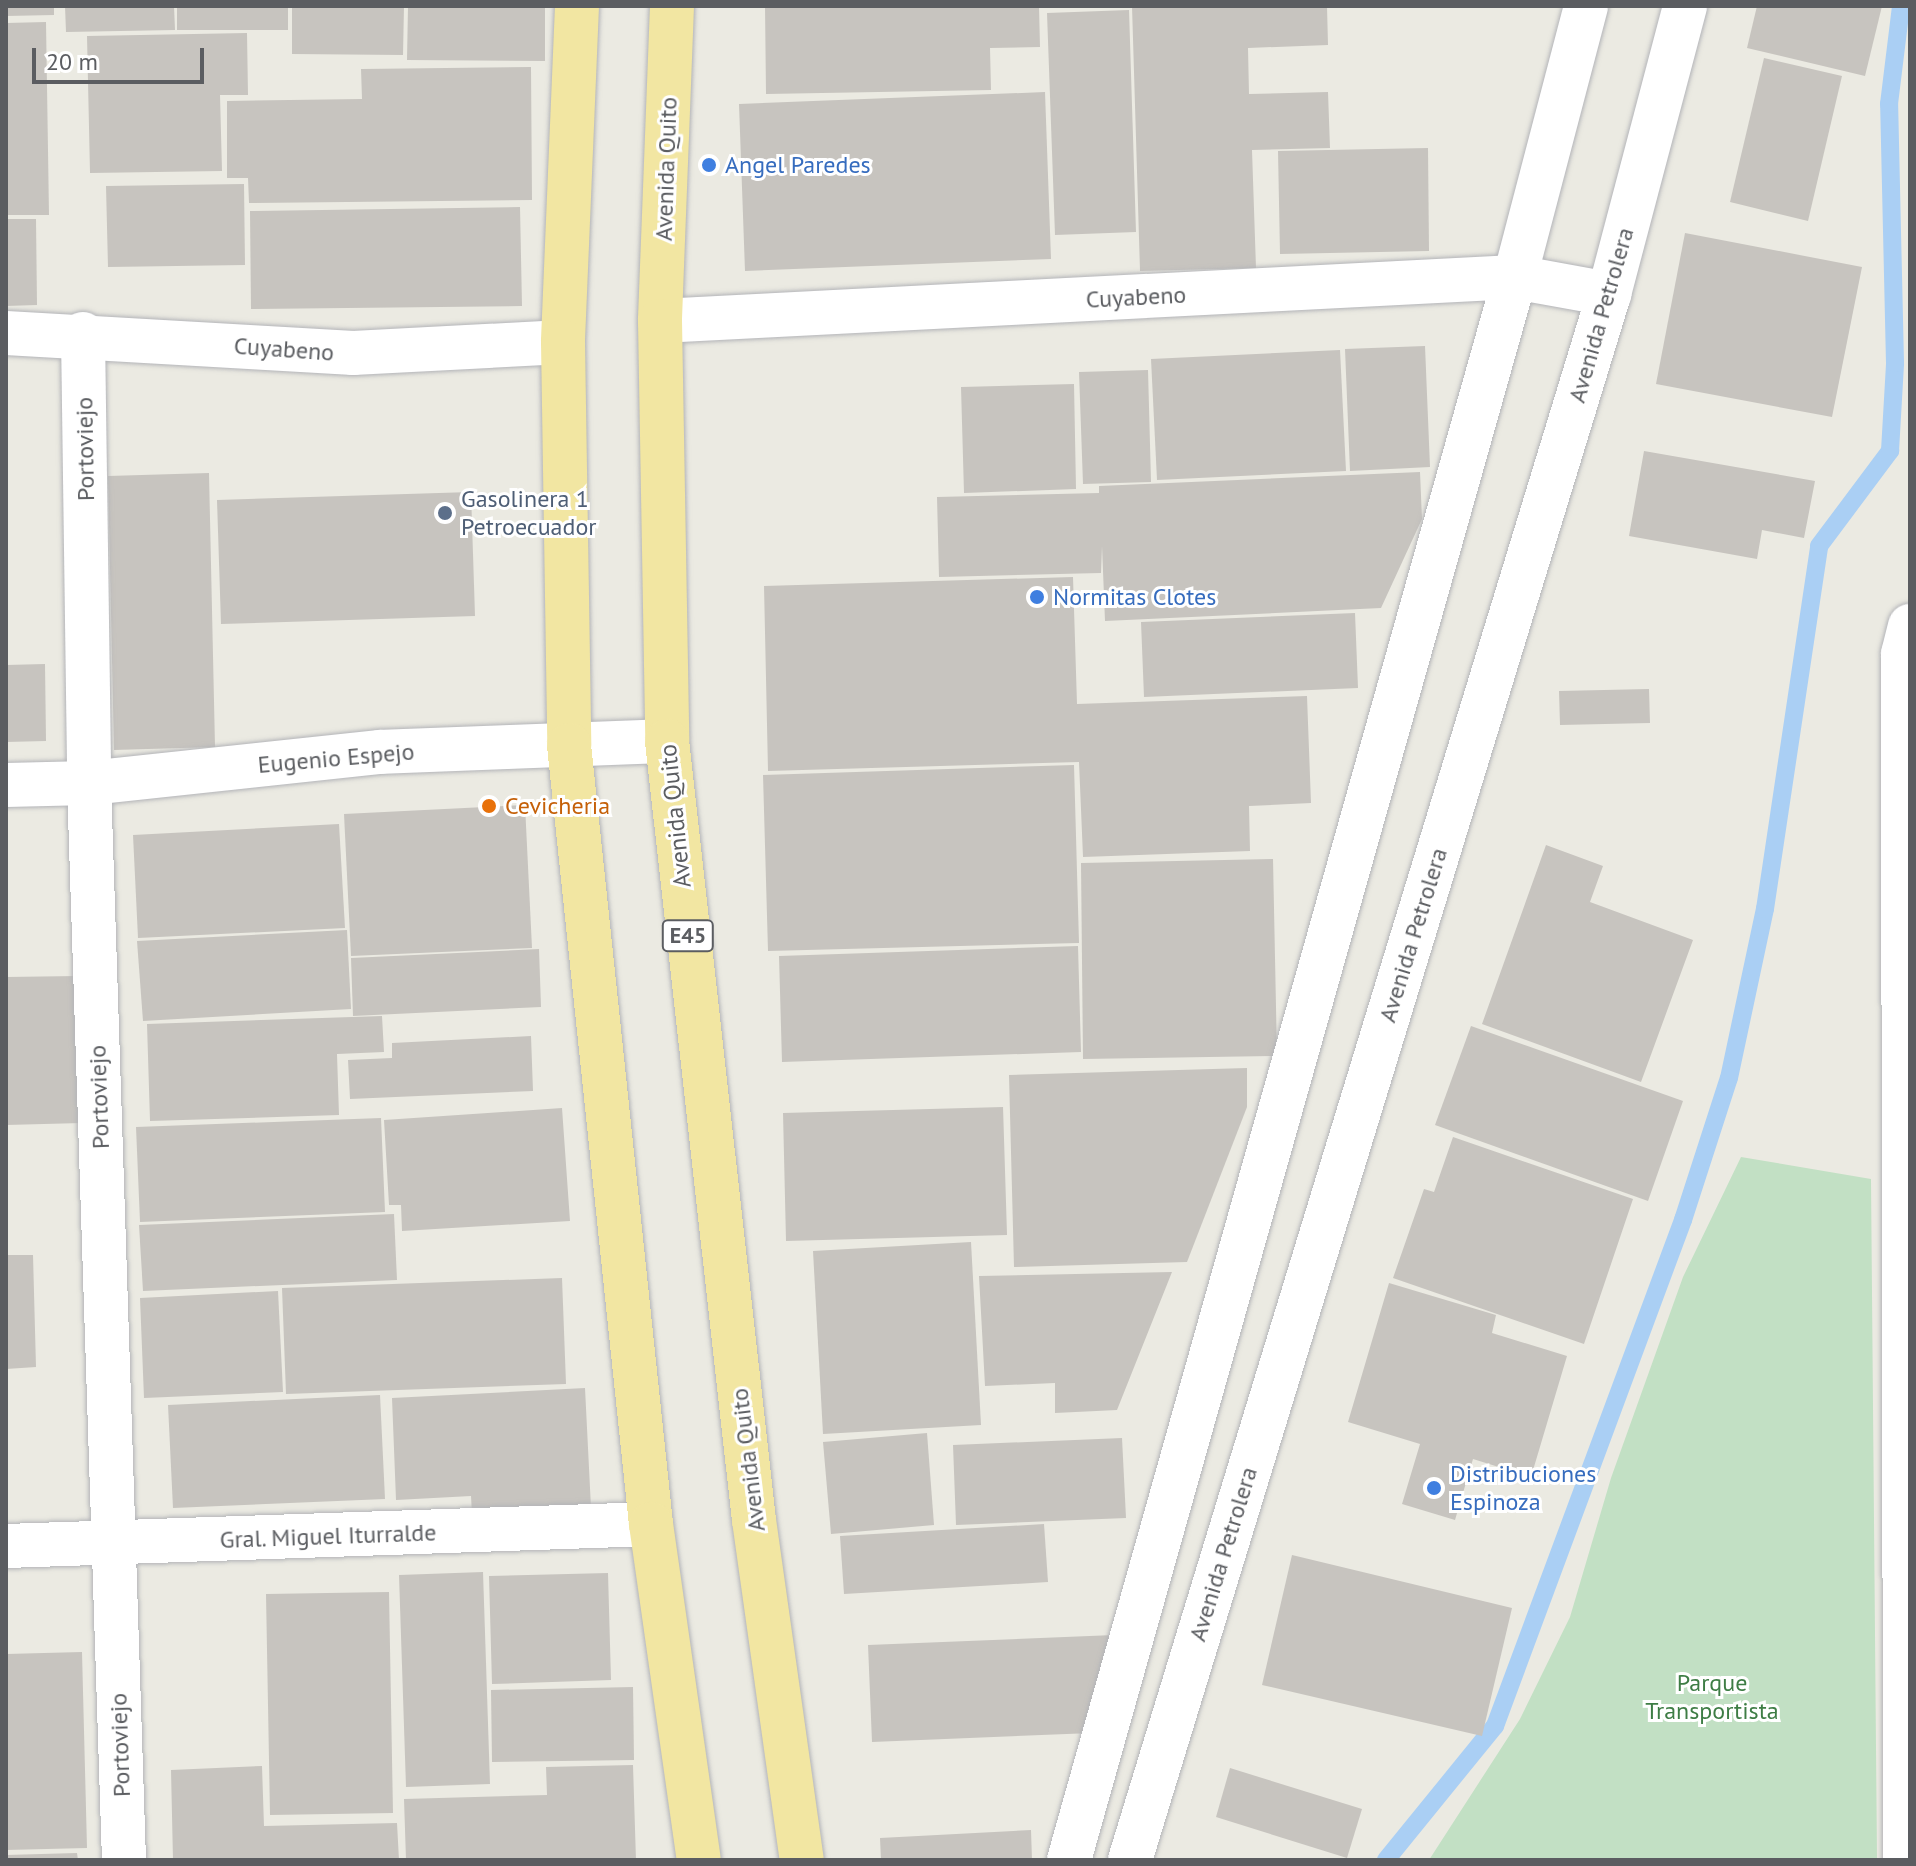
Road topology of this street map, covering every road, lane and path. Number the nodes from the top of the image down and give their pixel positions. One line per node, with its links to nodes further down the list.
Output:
1 (577, 6): 10 (highway)
2 (672, 6): 7 (highway, Avenida Quito / E45)
3 (1586, 6): 5 (street)
4 (1685, 6): 6 (street, Avenida Petrolera)
5 (1515, 277): 6 (street, Cuyabeno); 7 (street, Cuyabeno); 23 (street)
6 (1609, 294): 24 (street, Avenida Petrolera)
7 (660, 321): 12 (highway, Avenida Quito / E45)
8 (6, 333): 9 (street, Cuyabeno)
9 (83, 334): 10 (street, Cuyabeno); 14 (street, Portoviejo)
10 (563, 342): 13 (highway)
11 (1908, 644): 16 (street)
12 (667, 741): 13 (street, Eugenio Espejo); 22 (highway, Avenida Quito / E45)
13 (569, 745): 14 (street, Eugenio Espejo); 17 (highway)
14 (89, 783): 15 (street, Eugenio Espejo); 18 (street, Portoviejo)
15 (6, 785)
16 (1909, 1170): 25 (street)
17 (651, 1524): 18 (street, Gral. Miguel Iturralde); 21 (highway)
18 (112, 1544): 19 (street, Gral. Miguel Iturralde); 20 (street, Portoviejo)
19 (6, 1546)
20 (124, 1860)
21 (699, 1860)
22 (802, 1860)
23 (1069, 1860)
24 (1130, 1860)
25 (1905, 1860)

